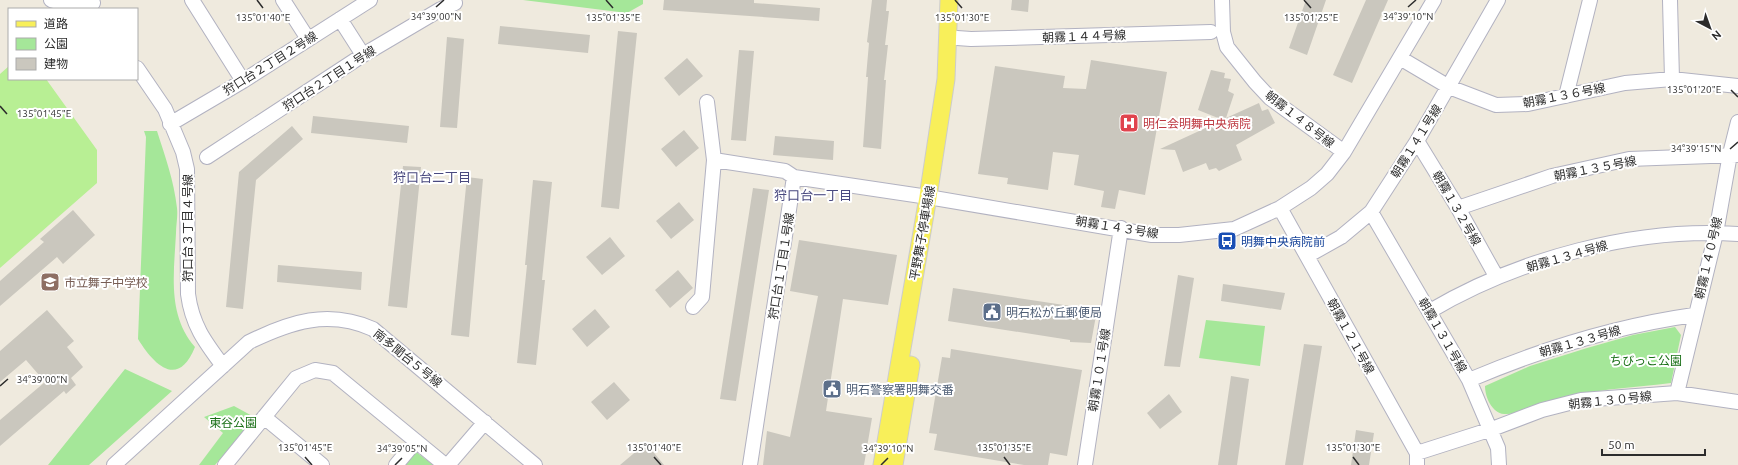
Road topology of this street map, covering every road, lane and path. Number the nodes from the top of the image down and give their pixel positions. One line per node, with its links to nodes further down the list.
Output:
1 (51, 0): 13 (street)
2 (192, 0): 22 (street)
3 (283, 0): 17 (street)
4 (370, 0): 14 (street, 狩口台２丁目２号線)
5 (950, 0): 35 (main road, 平野舞子停車場線)
6 (956, 0): 16 (main road, 平野舞子停車場線)
7 (1222, 0): 30 (street, 朝霧１４８号線)
8 (1434, 0): 19 (street, 朝霧１４３号線)
9 (1498, 0): 24 (street, 朝霧１４１号線)
10 (1590, 0): 25 (street)
11 (1670, 0): 21 (street)
12 (455, 3): 18 (street, 狩口台２丁目１号線)
13 (94, 4)
14 (340, 19): 17 (street, 狩口台２丁目２号線); 18 (street)
15 (1211, 32): 16 (street, 朝霧１４４号線)
16 (957, 38): 35 (main road, 平野舞子停車場線)
17 (308, 39): 22 (street, 狩口台２丁目２号線)
18 (363, 55): 32 (street, 狩口台２丁目１号線)
19 (1400, 58): 24 (street, 朝霧１３６号線); 30 (street, 朝霧１４３号線)
20 (138, 69): 28 (street, 狩口台３丁目４号線)
21 (1672, 79): 23 (street, 朝霧１３６号線); 25 (street, 朝霧１３６号線)
22 (243, 81): 28 (street, 狩口台２丁目２号線)
23 (1738, 86)
24 (1449, 87): 25 (street, 朝霧１３６号線); 29 (street, 朝霧１４１号線)
25 (1566, 96)
26 (707, 102): 33 (street)
27 (1738, 122): 31 (street, 朝霧１４０号線)
28 (170, 124): 47 (street, 狩口台３丁目４号線)
29 (1417, 141): 37 (street, 朝霧１３２号線); 38 (street, 朝霧１４１号線)
30 (1344, 152): 36 (street, 朝霧１４３号線)
31 (1734, 155): 37 (street, 朝霧１３５号線); 40 (street, 朝霧１４０号線)
32 (207, 157)
33 (714, 160): 34 (street); 44 (street)
34 (794, 177): 35 (street); 62 (street, 狩口台１丁目１号線)
35 (934, 198): 39 (street, 朝霧１４３号線); 63 (main road, 平野舞子停車場線); 64 (main road, 平野舞子停車場線)
36 (1280, 208): 39 (street, 朝霧１４３号線); 42 (street, 朝霧１２１号線)
37 (1458, 208): 43 (street, 朝霧１３２号線)
38 (1371, 212): 42 (street, 朝霧１４１号線); 45 (street, 朝霧１３１号線)
39 (1121, 228): 65 (street, 朝霧１０１号線)
40 (1716, 233): 41 (street, 朝霧１３４号線); 43 (street, 朝霧１３４号線); 46 (street, 朝霧１４０号線)
41 (1738, 234)
42 (1307, 256): 55 (street, 朝霧１２１号線)
43 (1496, 276): 45 (street, 朝霧１３４号線)
44 (693, 307)
45 (1430, 311): 48 (street, 朝霧１３１号線)
46 (1694, 315): 48 (street, 朝霧１３３号線); 49 (street, 朝霧１４０号線)
47 (223, 366): 52 (street, 南多聞台５号線); 56 (street, 南多聞台５号線)
48 (1469, 380): 53 (street, 朝霧１３１号線)
49 (1677, 393): 50 (street, 朝霧１３０号線); 53 (street, 朝霧１３０号線)
50 (1738, 402)
51 (264, 417): 54 (street); 57 (street); 58 (street)
52 (485, 422): 60 (street); 61 (street, 南多聞台５号線)
53 (1492, 429): 55 (street, 朝霧１３０号線); 66 (street, 朝霧１３１号線)
54 (416, 441): 59 (street); 60 (street)
55 (1417, 459)
56 (114, 465)
57 (225, 465)
58 (322, 465)
59 (396, 465)
60 (446, 465)
61 (535, 465)
62 (750, 465)
63 (882, 465)
64 (894, 465)
65 (1085, 465)
66 (1498, 465)

